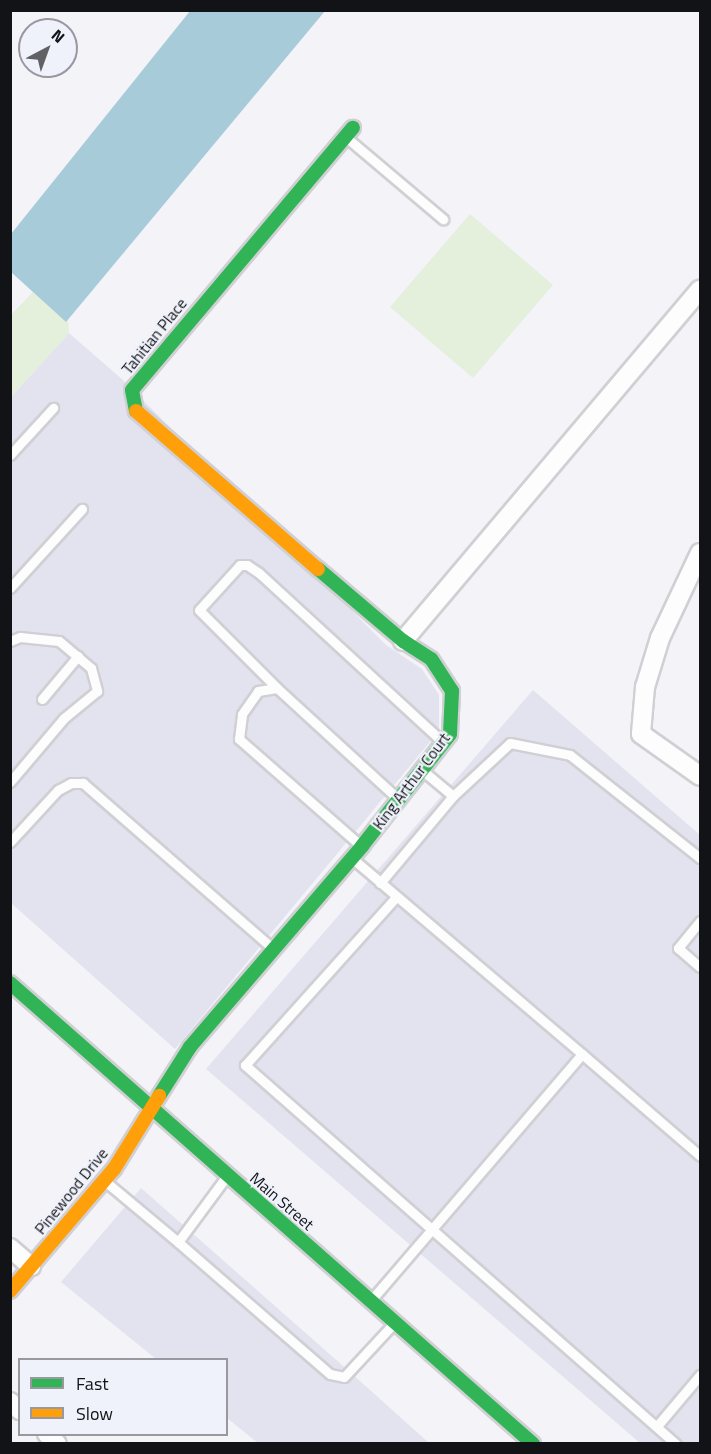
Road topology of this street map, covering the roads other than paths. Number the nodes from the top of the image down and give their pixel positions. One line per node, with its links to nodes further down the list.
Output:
1 (349, 133): 2 (lane); 10 (street, Tahitian Place)
2 (444, 219)
3 (700, 290): 10 (street)
4 (53, 408): 5 (lane)
5 (10, 455)
6 (82, 509): 8 (lane)
7 (700, 553): 16 (street)
8 (10, 588)
9 (10, 641): 11 (lane)
10 (403, 641): 14 (street, King Arthur Court)
11 (78, 656): 13 (lane); 17 (lane)
12 (277, 688): 14 (lane); 19 (lane); 21 (lane)
13 (42, 699)
14 (443, 742): 15 (street, King Arthur Court)
15 (422, 769): 18 (lane); 19 (street, King Arthur Court)
16 (700, 776)
17 (10, 782)
18 (453, 796): 23 (lane); 24 (lane)
19 (397, 798): 21 (street, King Arthur Court)
20 (10, 843): 27 (lane)
21 (362, 846): 22 (street, King Arthur Court)
22 (351, 857): 24 (lane); 27 (street, King Arthur Court)
23 (700, 858)
24 (380, 883): 25 (lane)
25 (396, 897): 30 (lane); 35 (lane)
26 (700, 921): 28 (lane)
27 (272, 948): 31 (street, King Arthur Court)
28 (700, 968)
29 (10, 983): 31 (street, Main Street)
30 (582, 1054): 32 (lane); 35 (lane)
31 (151, 1108): 33 (street, Main Street); 34 (street, Pinewood Drive)
32 (700, 1156)
33 (228, 1175): 36 (lane); 40 (street, Main Street)
34 (104, 1180): 36 (lane); 38 (street, Pinewood Drive)
35 (433, 1228): 40 (lane); 43 (lane)
36 (178, 1242): 41 (lane)
37 (10, 1248): 38 (street)
38 (31, 1266): 39 (street, Pinewood Drive)
39 (10, 1291)
40 (371, 1301): 41 (street, Main Street)
41 (395, 1322): 44 (street, Main Street)
42 (700, 1375): 43 (lane)
43 (657, 1426): 45 (lane)
44 (533, 1443)
45 (676, 1443)

